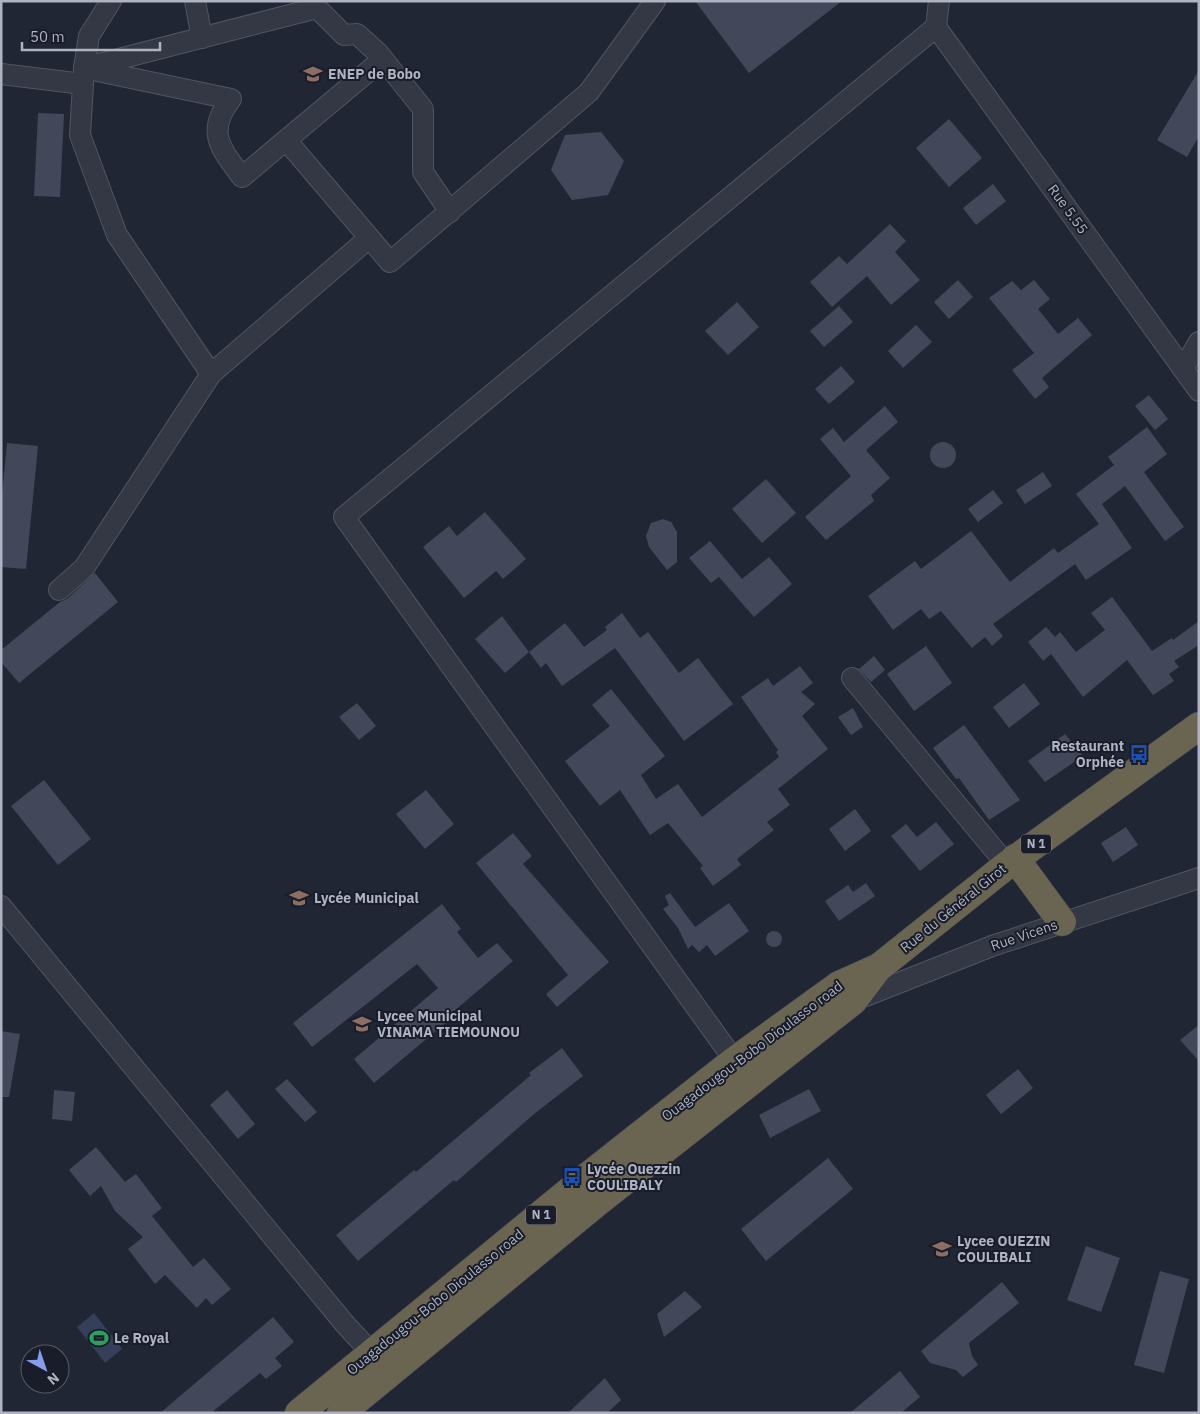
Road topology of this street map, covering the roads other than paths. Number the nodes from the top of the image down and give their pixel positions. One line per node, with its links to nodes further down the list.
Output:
1 (111, 1): 9 (street)
2 (195, 1): 6 (street)
3 (655, 1): 11 (street)
4 (939, 1): 5 (street)
5 (936, 27): 14 (street, Rue 5.55); 26 (street)
6 (202, 38): 7 (street); 9 (street)
7 (383, 59): 10 (street); 11 (street)
8 (1, 74): 9 (street)
9 (83, 76): 10 (street); 15 (street)
10 (286, 140): 12 (street)
11 (450, 212): 12 (street)
12 (369, 238): 15 (street)
13 (1199, 342): 14 (street)
14 (1183, 369): 16 (street, Rue 5.55)
15 (211, 374): 17 (street)
16 (1199, 390)
17 (59, 590)
18 (852, 678): 20 (street)
19 (1199, 726): 20 (highway, Rue du Général Girot / N 1)
20 (1011, 861): 23 (highway); 24 (highway, Rue du Général Girot / N 1)
21 (1199, 878): 23 (street, Rue Vicens)
22 (1, 906): 28 (street)
23 (1062, 922): 25 (street, Rue Vicens)
24 (878, 968): 25 (highway, Ouagadougou-Bobo Dioulasso road / N 1); 26 (highway, Ouagadougou-Bobo Dioulasso road / N 1)
25 (853, 1001): 27 (highway, Ouagadougou-Bobo Dioulasso road / N 1)
26 (734, 1061): 27 (street); 28 (highway, Ouagadougou-Bobo Dioulasso road / N 1)
27 (751, 1083): 28 (highway, Ouagadougou-Bobo Dioulasso road / N 1)
28 (381, 1364): 29 (highway, Ouagadougou-Bobo Dioulasso road / N 1); 30 (highway, Ouagadougou-Bobo Dioulasso road / N 1)
29 (299, 1413)
30 (341, 1413)

